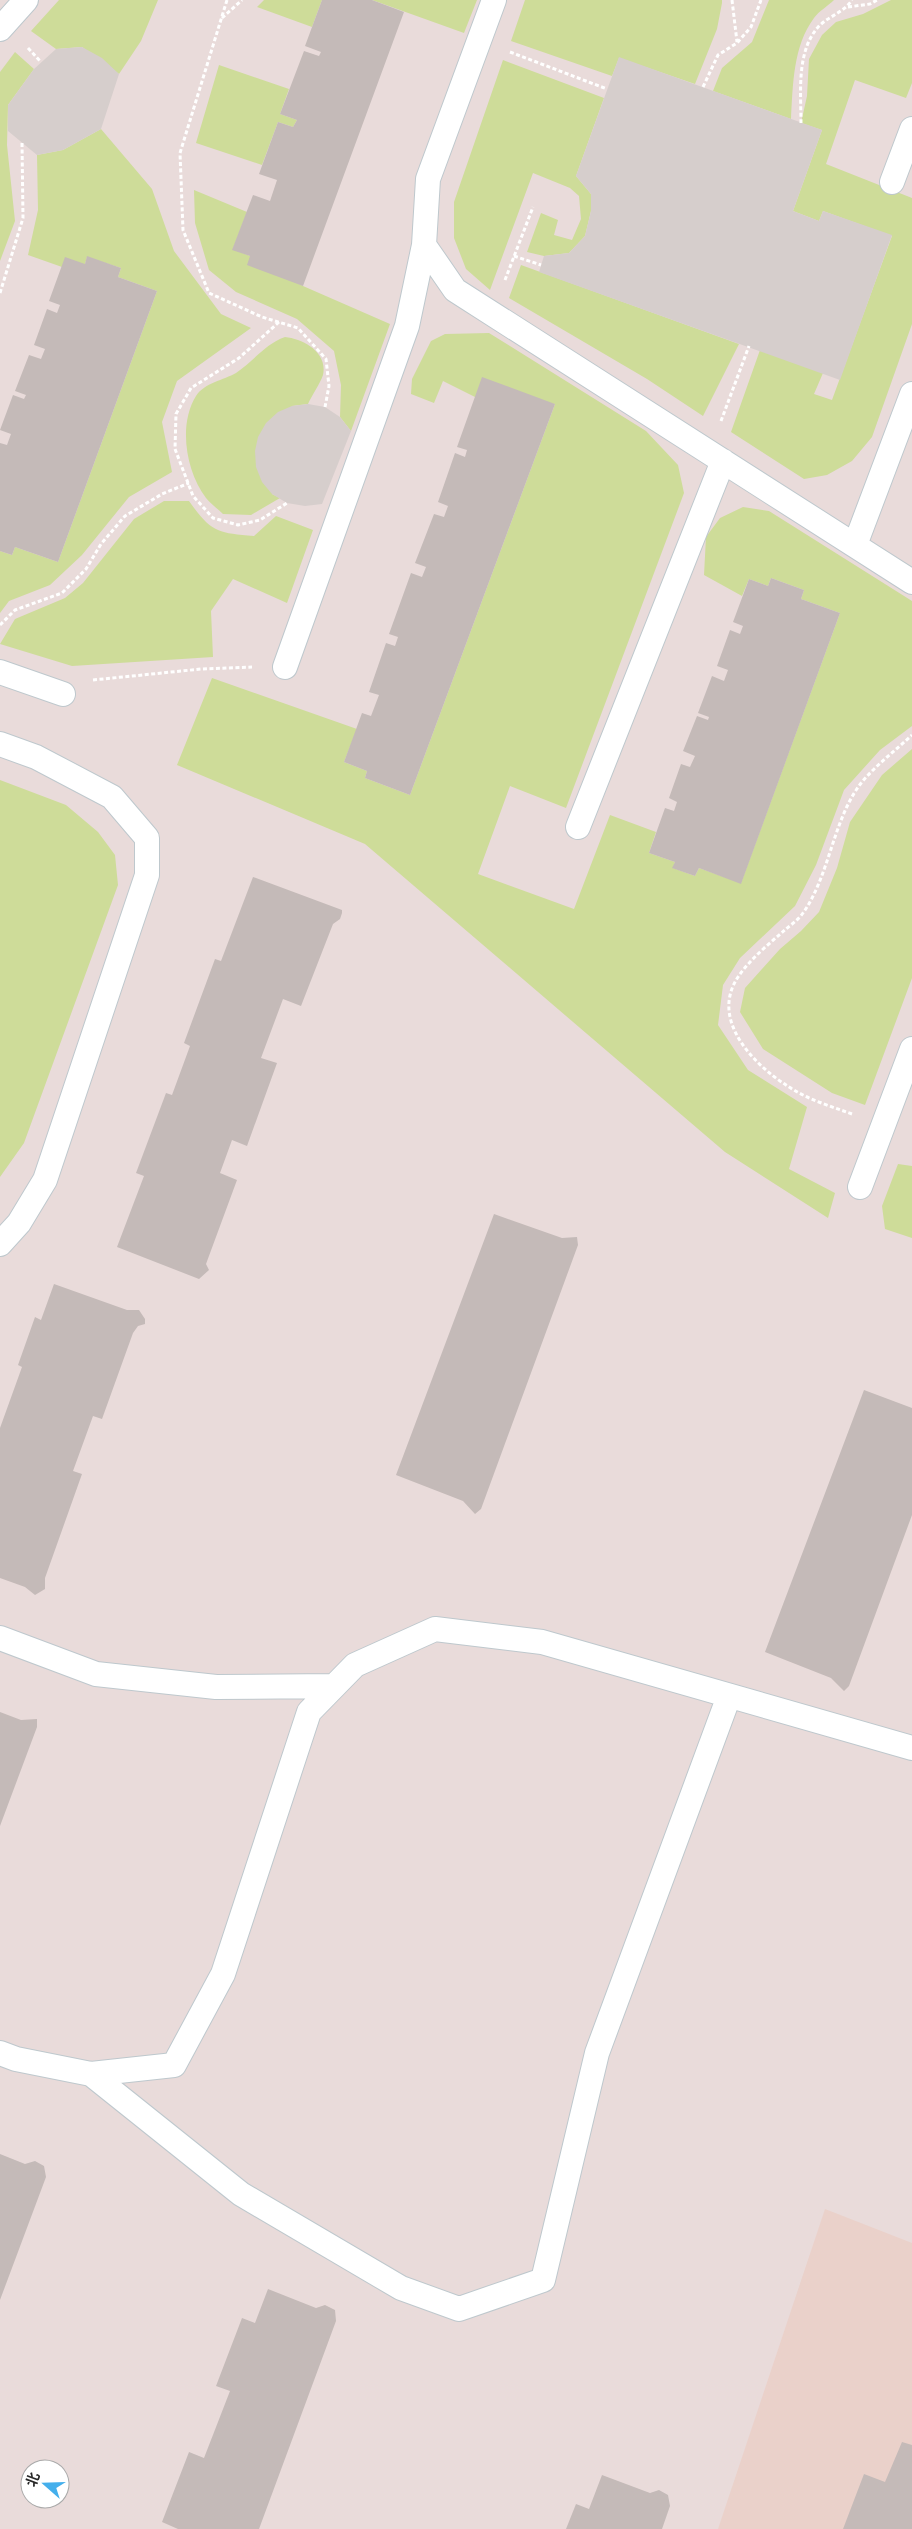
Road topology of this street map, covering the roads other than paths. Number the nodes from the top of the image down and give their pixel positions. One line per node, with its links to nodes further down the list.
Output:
1 (26, 0): 3 (lane)
2 (494, 0): 6 (lane)
3 (0, 29)
4 (912, 129): 5 (lane)
5 (892, 182)
6 (424, 245): 8 (lane); 11 (lane)
7 (912, 394): 9 (lane)
8 (716, 457): 9 (lane); 15 (lane)
9 (855, 545): 10 (lane)
10 (912, 582)
11 (285, 666)
12 (0, 672): 13 (lane)
13 (63, 694)
14 (0, 744): 18 (lane)
15 (578, 827)
16 (912, 1049): 17 (lane)
17 (860, 1187)
18 (0, 1244)
19 (0, 1638): 20 (lane)
20 (334, 1686): 21 (lane); 24 (lane)
21 (729, 1696): 22 (lane); 24 (lane)
22 (912, 1748)
23 (0, 2053): 24 (lane)
24 (91, 2074)

